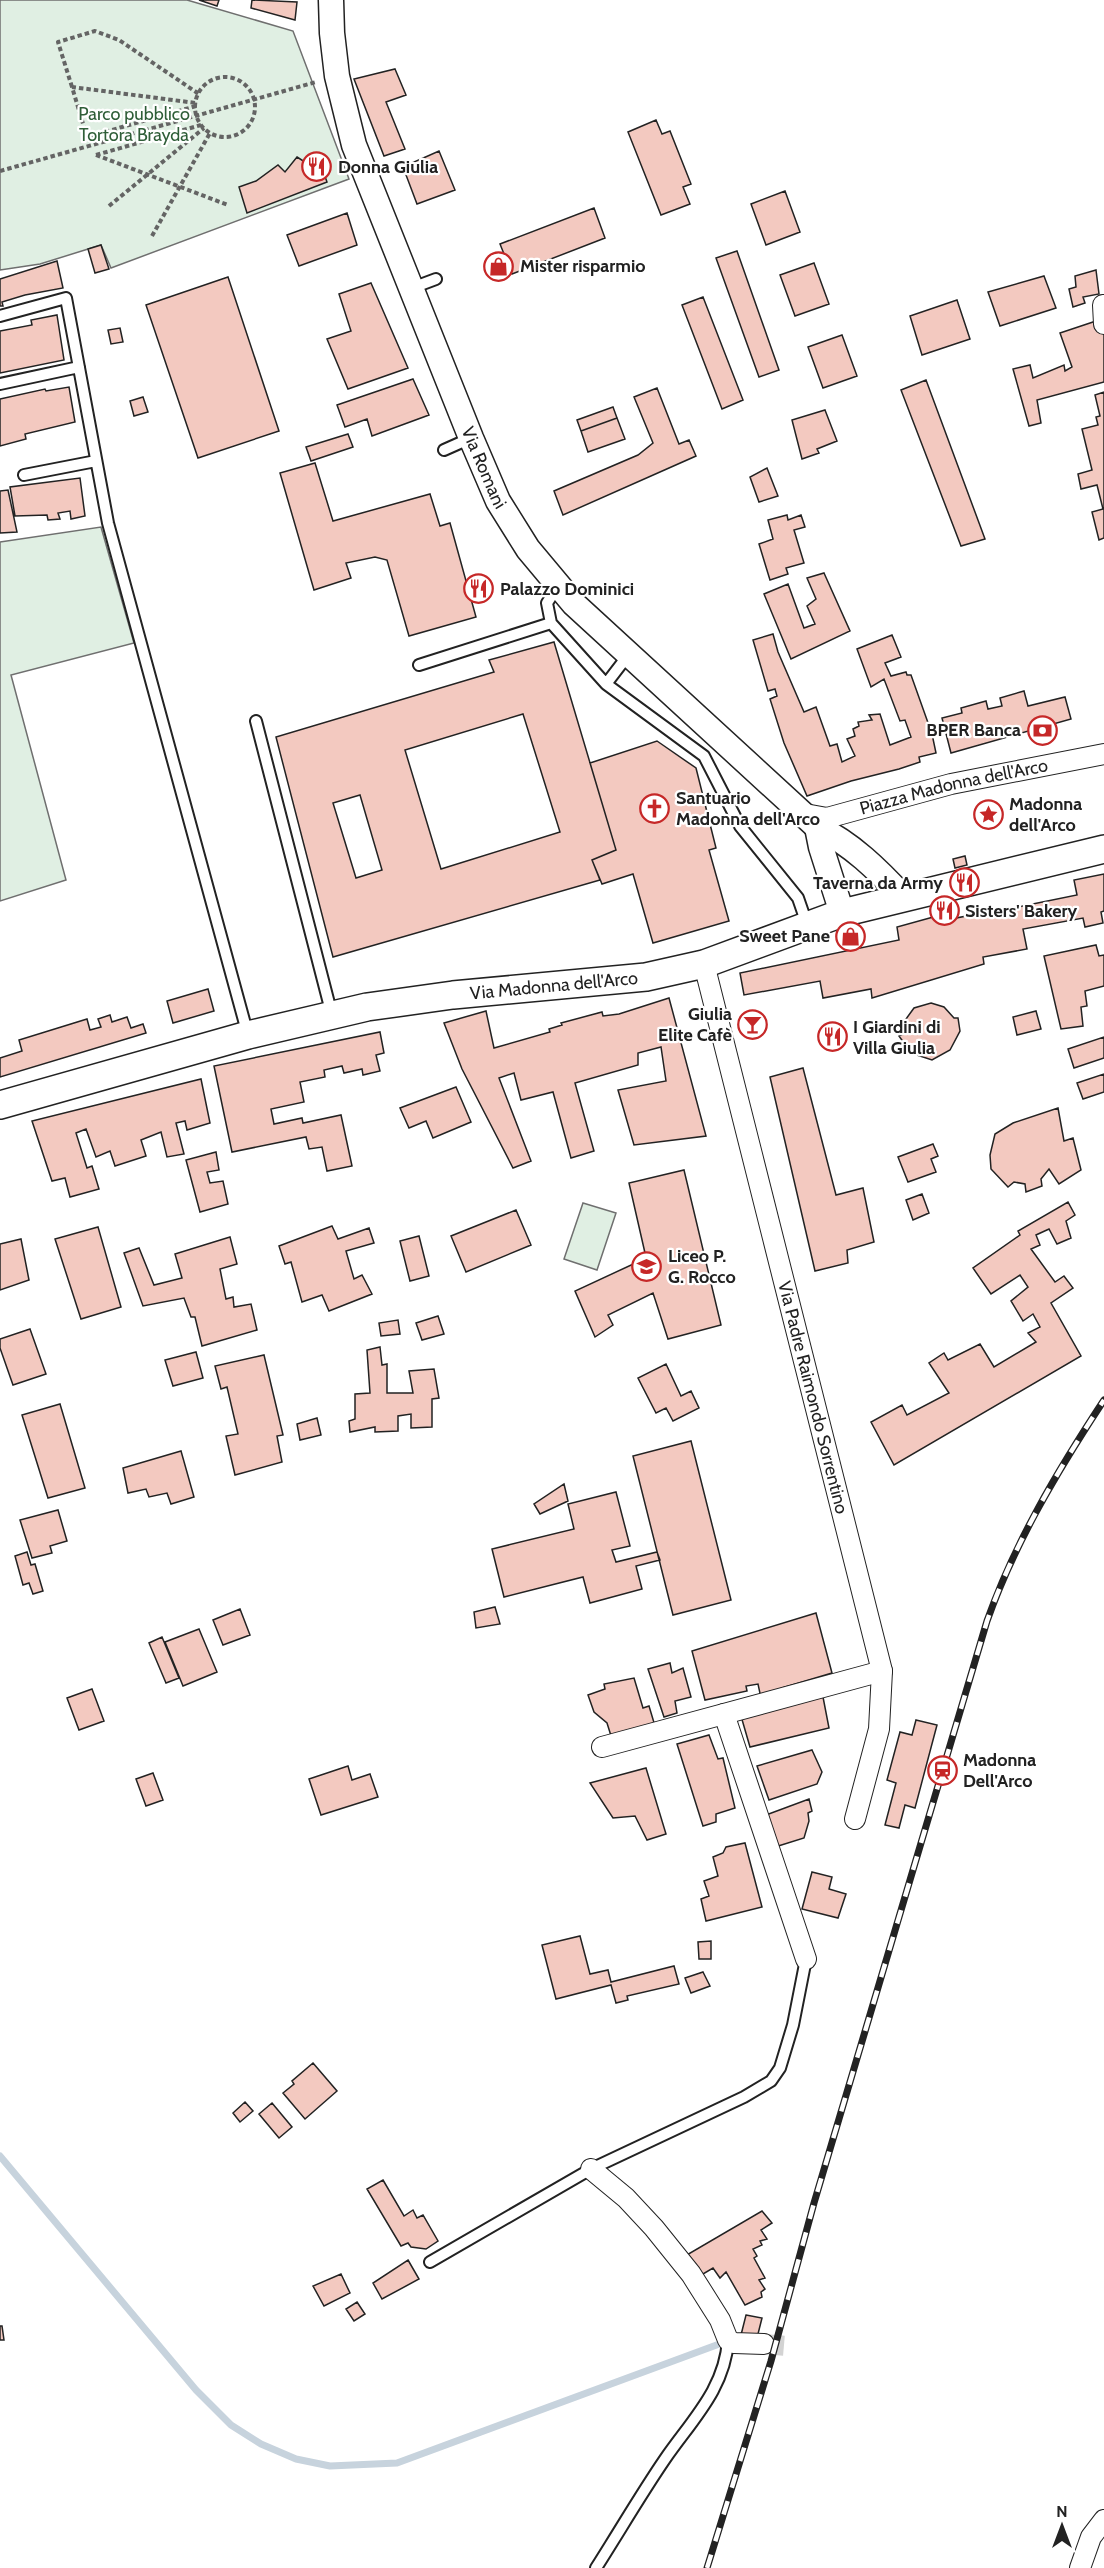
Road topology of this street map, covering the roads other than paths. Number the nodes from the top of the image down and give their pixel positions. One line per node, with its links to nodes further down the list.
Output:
1 (331, 0): 3 (street, Via Romani)
2 (436, 279): 3 (lane)
3 (412, 288): 7 (street, Via Romani)
4 (0, 316): 5 (lane)
5 (79, 367): 6 (lane); 9 (lane)
6 (0, 384)
7 (471, 438): 8 (lane); 11 (street, Via Romani)
8 (444, 450)
9 (96, 461): 10 (lane); 25 (lane)
10 (24, 475)
11 (558, 586): 12 (lane); 13 (street, Via Romani)
12 (551, 623): 14 (lane); 15 (lane)
13 (629, 654): 15 (lane); 18 (street, Via Romani)
14 (418, 665)
15 (606, 684): 22 (lane)
16 (256, 721): 24 (lane)
17 (1104, 754): 18 (street, Piazza Madonna dell'Arco)
18 (811, 821): 20 (street, Via Romani); 21 (street)
19 (1104, 849): 20 (main road, Via Madonna dell'Arco)
20 (904, 898): 21 (main road, Via Madonna dell'Arco)
21 (842, 913): 22 (main road, Via Madonna dell'Arco)
22 (807, 926): 23 (main road, Via Madonna dell'Arco)
23 (704, 964): 24 (main road, Via Madonna dell'Arco); 27 (street, Via Padre Raimondo Sorrentino)
24 (333, 1016): 25 (main road, Via Madonna dell'Arco)
25 (248, 1035): 26 (main road, Via Madonna dell'Arco)
26 (0, 1105)
27 (882, 1671): 28 (street); 30 (street, Via Padre Raimondo Sorrentino)
28 (724, 1714): 29 (street); 31 (street)
29 (602, 1747)
30 (855, 1820)
31 (806, 1959): 32 (lane)
32 (591, 2169): 33 (lane); 34 (street)
33 (430, 2262)
34 (728, 2340): 35 (street); 38 (lane)
35 (764, 2344)
36 (1104, 2520): 37 (street)
37 (1098, 2541): 39 (street)
38 (596, 2568)
39 (1080, 2568)

